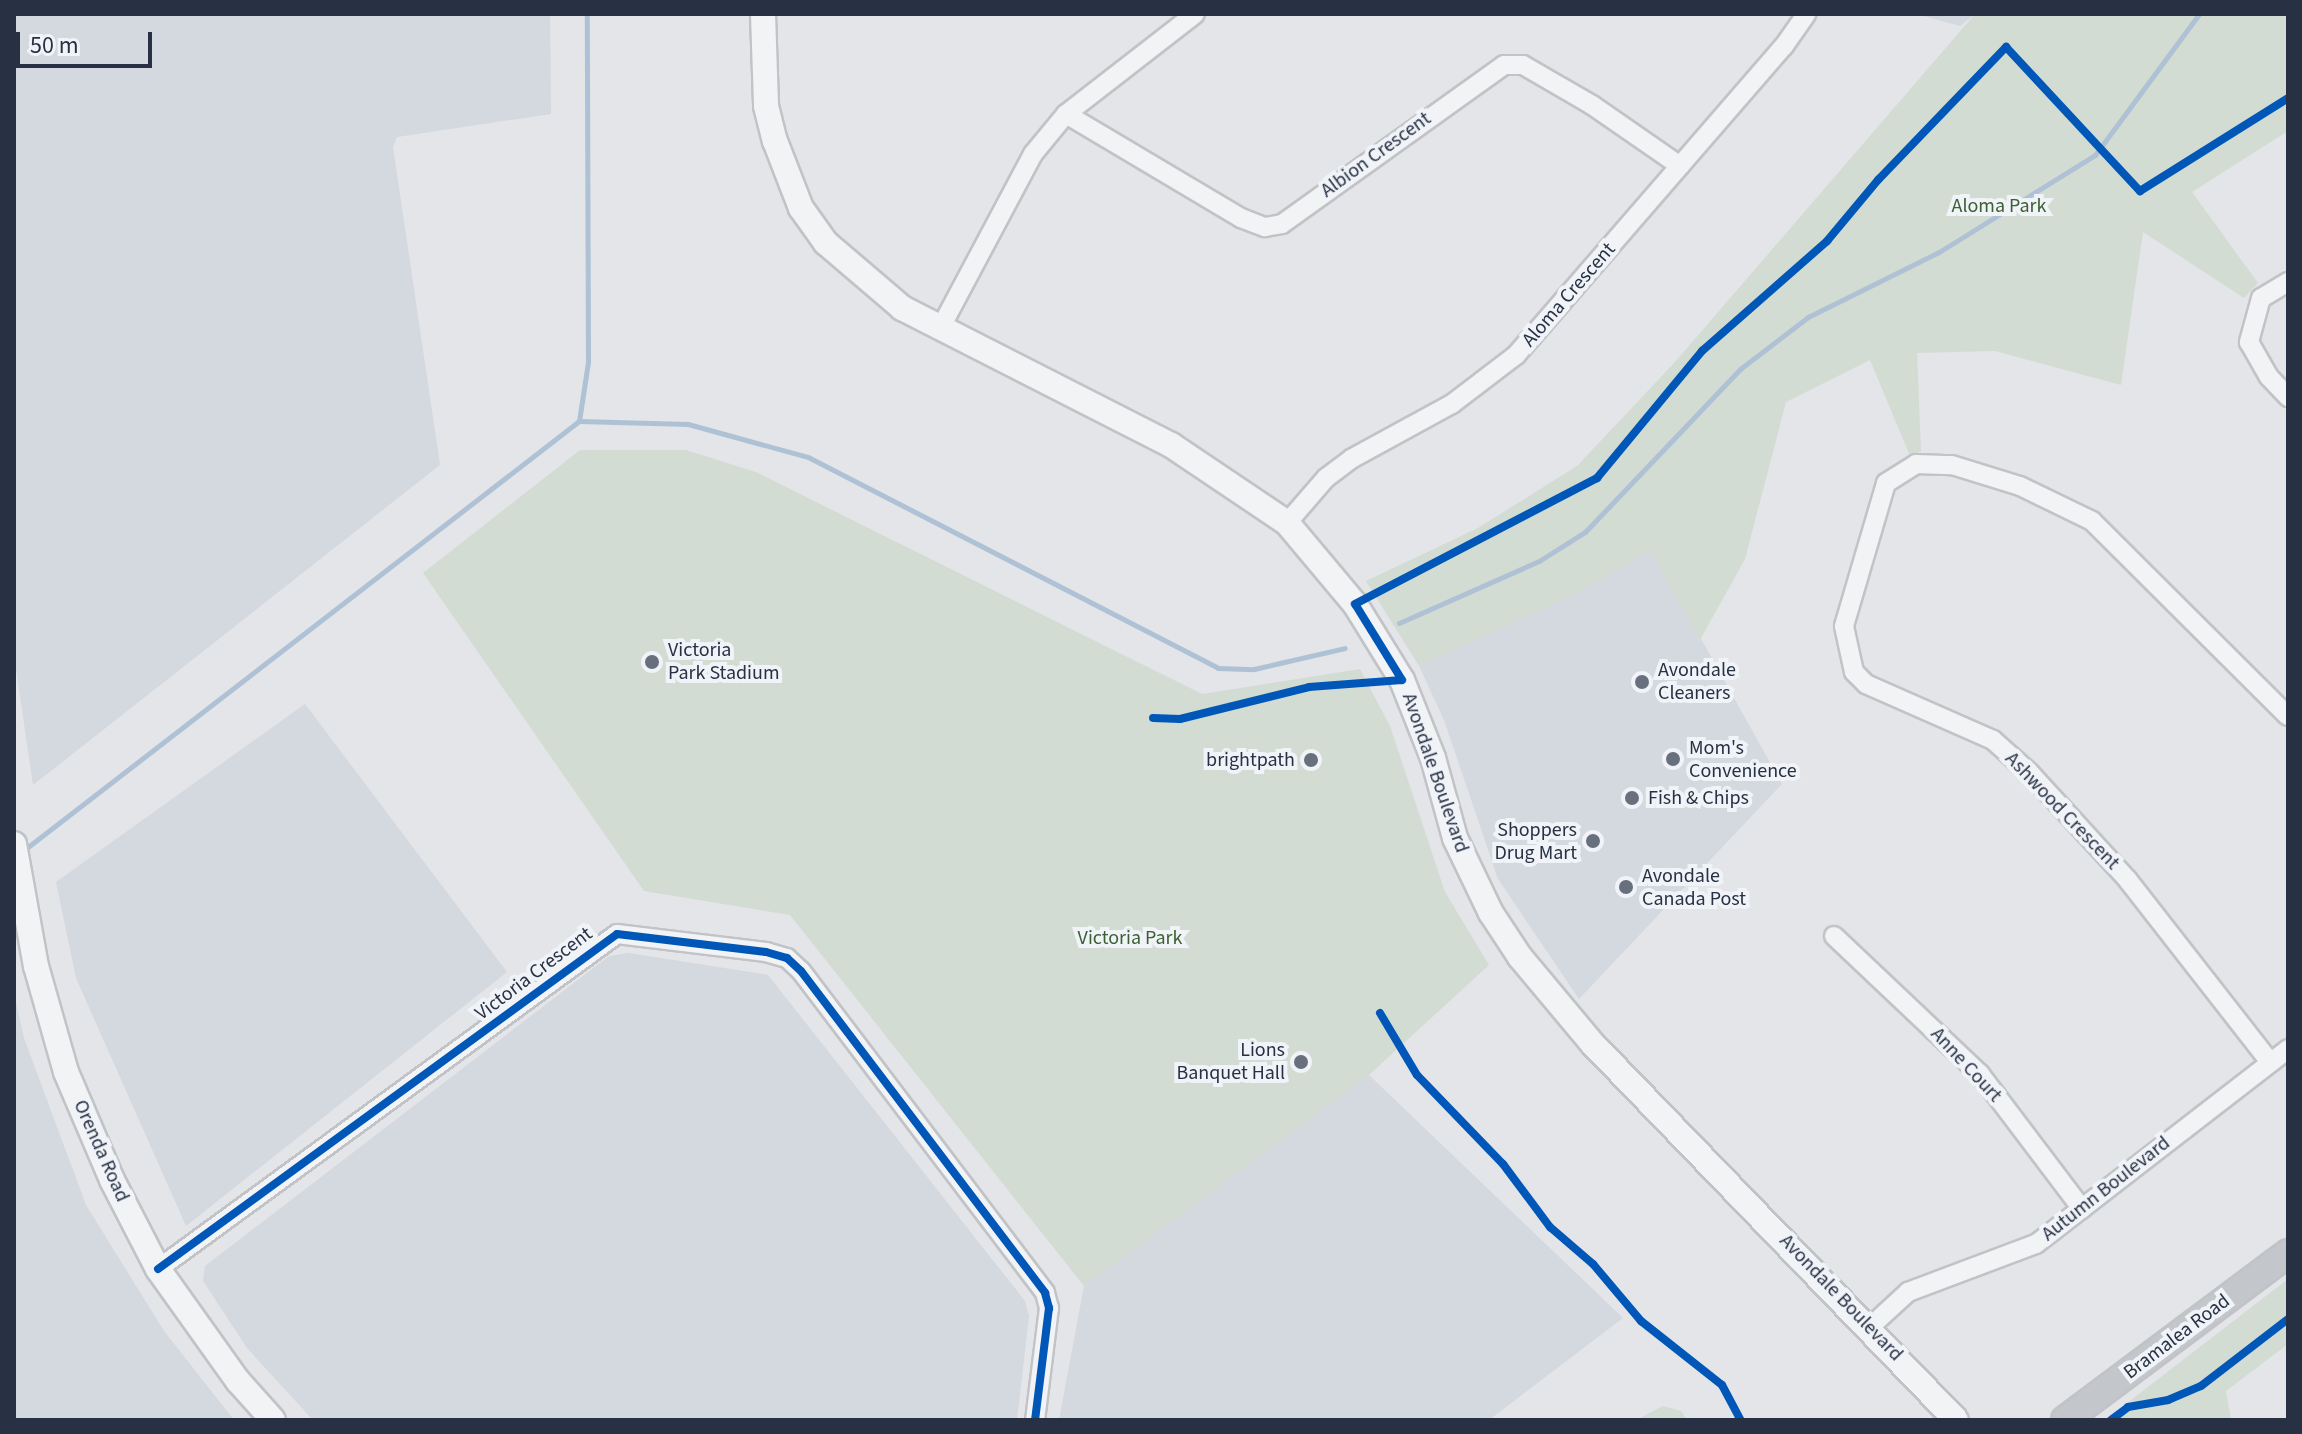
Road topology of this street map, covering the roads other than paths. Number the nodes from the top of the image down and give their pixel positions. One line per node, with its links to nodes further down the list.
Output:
1 (763, 14): 7 (street, Avondale Boulevard)
2 (1195, 14): 4 (street)
3 (1806, 14): 5 (street, Aloma Crescent)
4 (1066, 114): 5 (street, Albion Crescent); 7 (street)
5 (1680, 166): 9 (street, Aloma Crescent)
6 (2288, 282): 8 (street)
7 (941, 327): 9 (street, Avondale Boulevard)
8 (2288, 397)
9 (1287, 523): 18 (street, Avondale Boulevard)
10 (2288, 716): 14 (street, Ashwood Crescent)
11 (14, 844): 17 (street, Orenda Road)
12 (1834, 936): 15 (street, Anne Court)
13 (2288, 1049): 14 (street, Autumn Boulevard)
14 (2270, 1062): 15 (street, Autumn Boulevard)
15 (2082, 1209): 18 (street, Autumn Boulevard)
16 (2288, 1253): 22 (main road, Bramalea Road)
17 (158, 1269): 19 (street, Orenda Road); 20 (street, Victoria Crescent)
18 (1870, 1327): 21 (street, Avondale Boulevard)
19 (273, 1420)
20 (1035, 1420)
21 (1956, 1420)
22 (2065, 1420)

